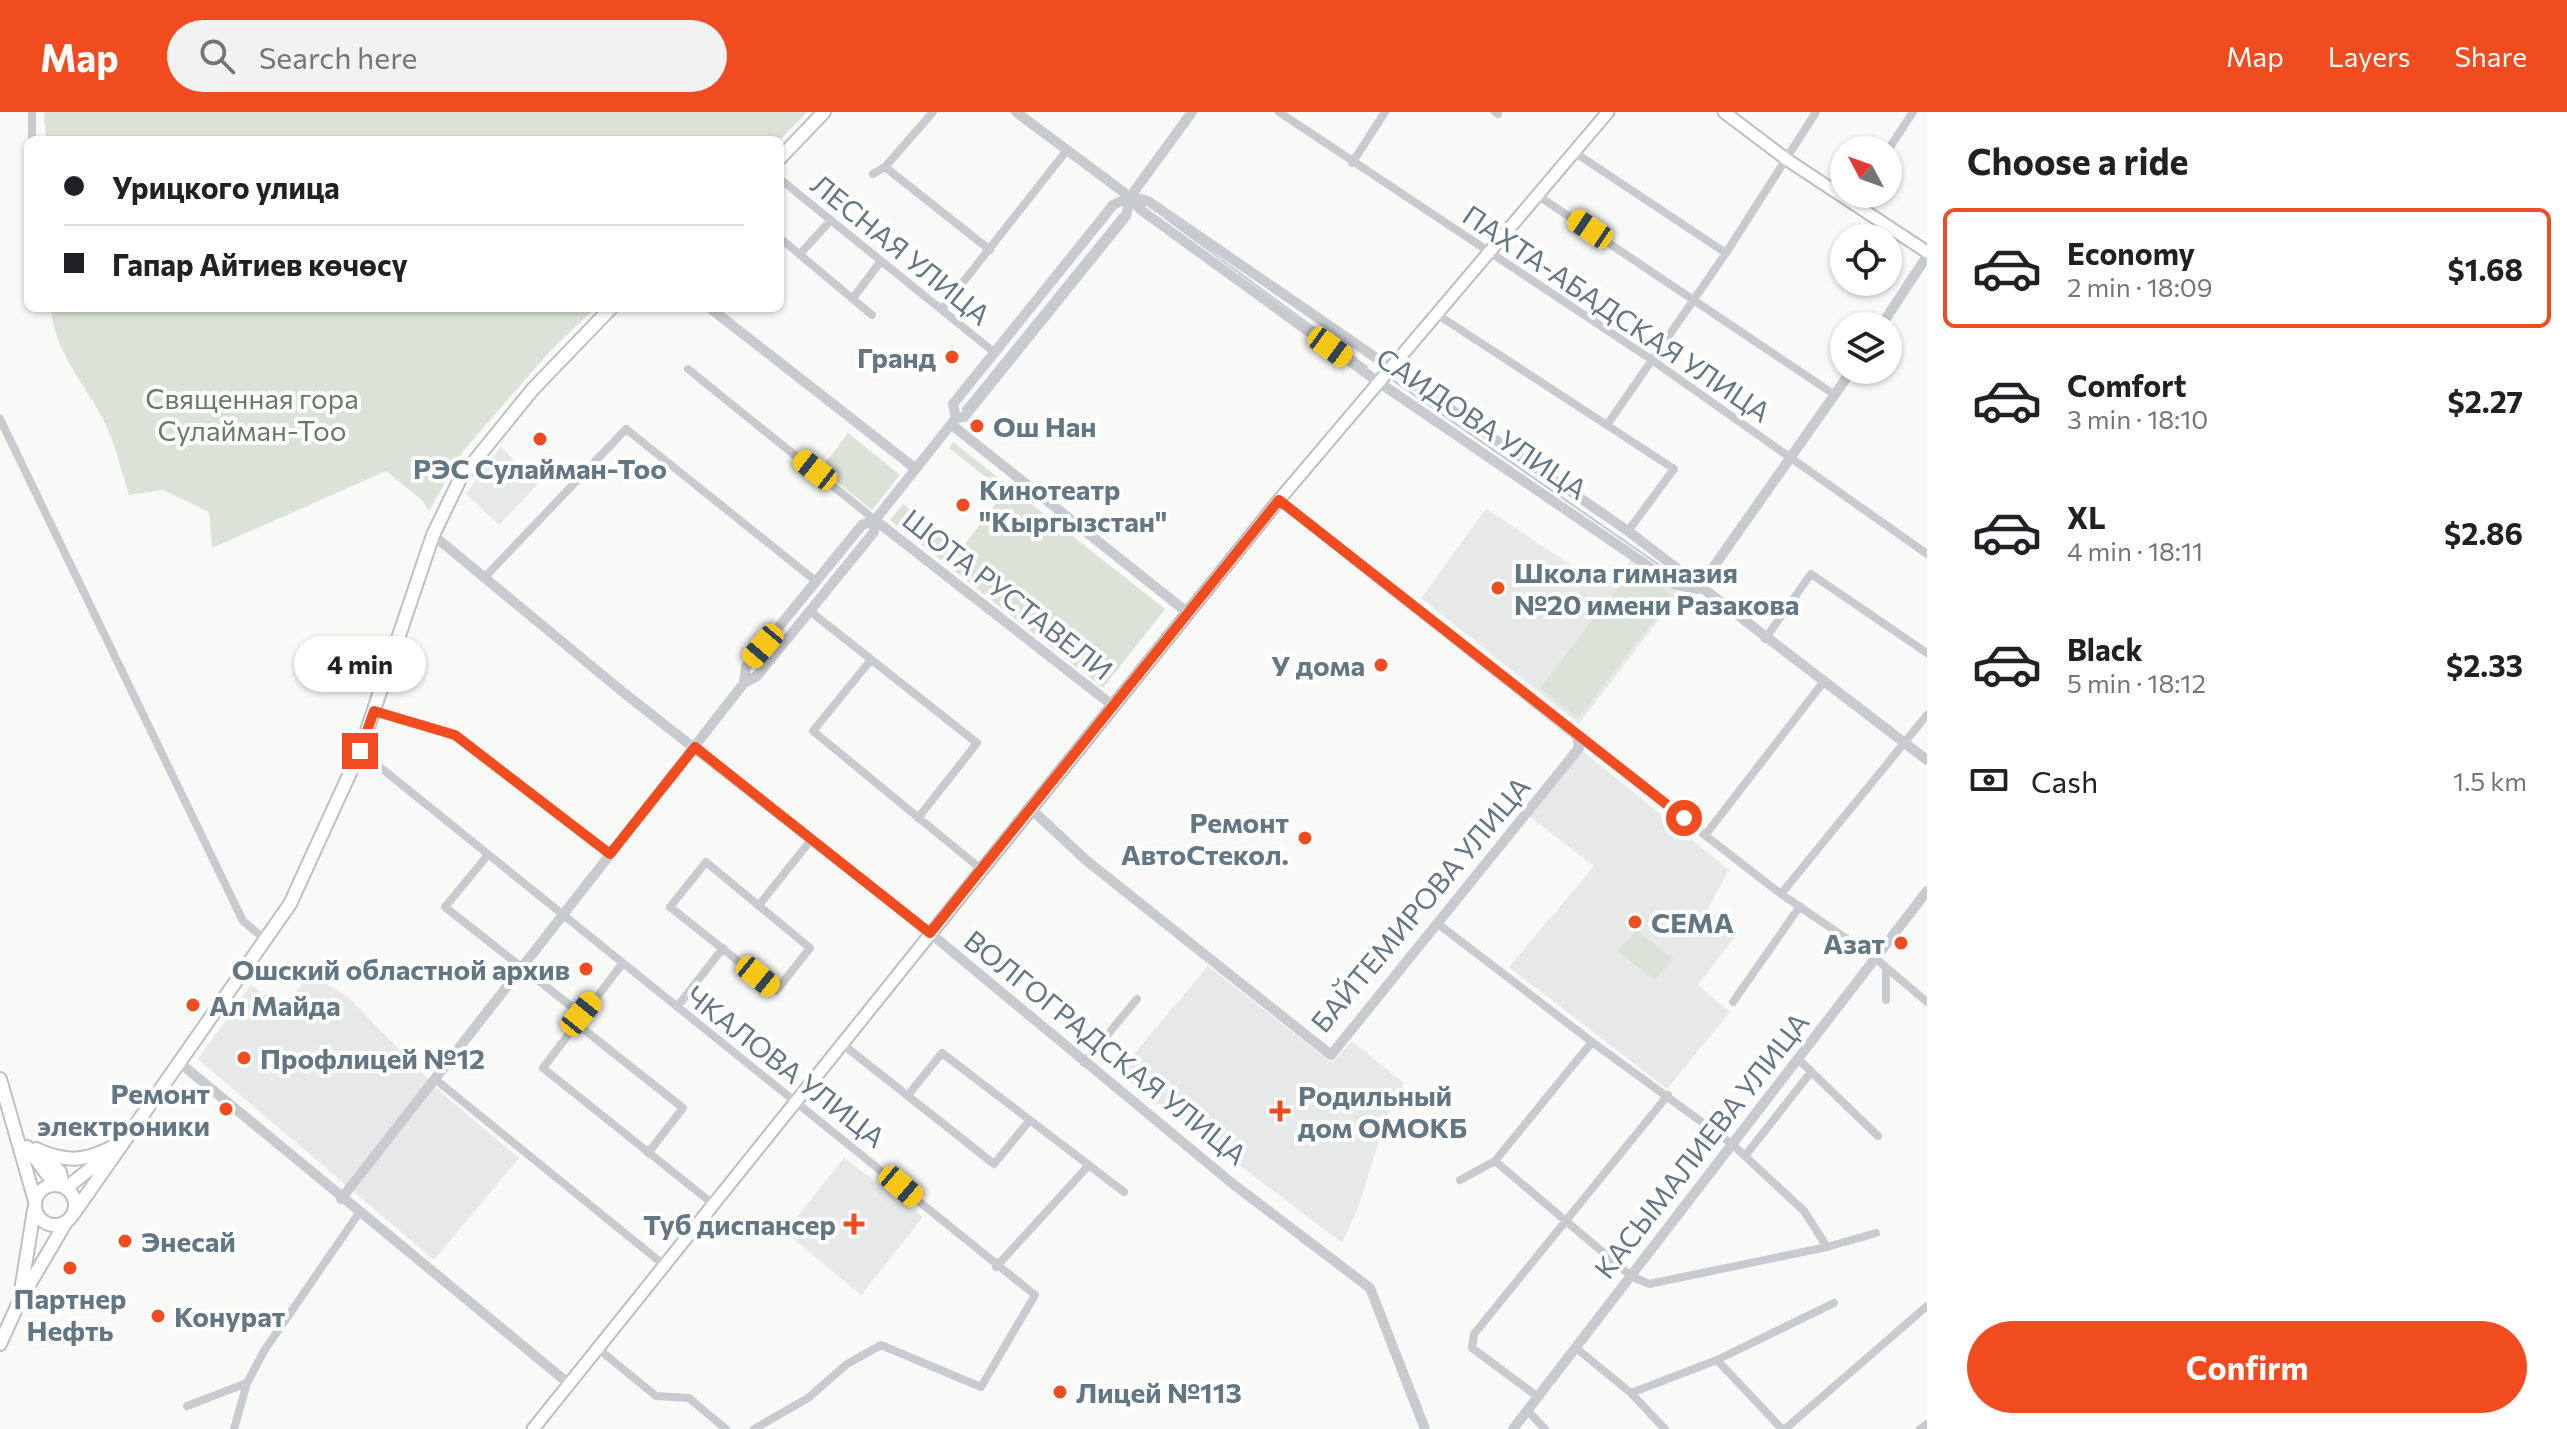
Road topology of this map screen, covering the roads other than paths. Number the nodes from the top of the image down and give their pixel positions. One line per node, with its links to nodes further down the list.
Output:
1 (32, 112): 12 (street)
2 (824, 112): 16 (main road)
3 (933, 112): 19 (street)
4 (1016, 112): 14 (street, САИДОВА УЛИЦА)
5 (1192, 112): 24 (street)
6 (1279, 112): 18 (street, ПАХТА-АБАДСКАЯ УЛИЦА)
7 (1385, 112): 18 (street)
8 (1608, 112): 15 (main road)
9 (1724, 112): 17 (main road)
10 (1816, 112): 17 (street)
11 (1913, 112): 13 (street)
12 (32, 136)
13 (1897, 136)
14 (1067, 150): 24 (street, САИДОВА УЛИЦА); 28 (street)
15 (1574, 152): 23 (main road); 30 (street)
16 (784, 154)
17 (1786, 159): 22 (main road); 30 (street)
18 (1352, 163): 29 (street, ПАХТА-АБАДСКАЯ УЛИЦА)
19 (885, 167): 20 (street); 28 (street)
20 (873, 174)
21 (784, 182): 26 (street, ЛЕСНАЯ УЛИЦА)
22 (1830, 184)
23 (1537, 195): 29 (main road); 35 (street)
24 (1130, 197): 42 (street); 44 (street, САИДОВА УЛИЦА); 46 (street, САИДОВА УЛИЦА); 50 (street)
25 (1868, 208): 32 (main road)
26 (831, 220): 31 (street); 33 (street, ЛЕСНАЯ УЛИЦА)
27 (784, 241): 31 (street)
28 (990, 250): 36 (street)
29 (1488, 253): 40 (main road); 43 (street, ПАХТА-АБАДСКАЯ УЛИЦА)
30 (1726, 253): 35 (street)
31 (800, 254): 34 (street)
32 (1927, 254): 39 (street)
33 (881, 261): 34 (street); 36 (street, ЛЕСНАЯ УЛИЦА)
34 (853, 298): 41 (street)
35 (1695, 299): 43 (street); 48 (street)
36 (942, 309): 42 (street, ЛЕСНАЯ УЛИЦА)
37 (607, 312): 57 (main road)
38 (715, 312): 53 (street, ШОТА РУСТАВЕЛИ)
39 (1890, 312)
40 (1435, 313): 44 (main road); 51 (street)
41 (872, 315)
42 (995, 353): 50 (street)
43 (1652, 360): 51 (street); 52 (street, ПАХТА-АБАДСКАЯ УЛИЦА)
44 (1388, 368): 46 (main road); 56 (street, САИДОВА УЛИЦА)
45 (688, 369): 55 (street)
46 (1377, 381): 54 (main road); 61 (street, САИДОВА УЛИЦА)
47 (1842, 384): 48 (street)
48 (1835, 395): 52 (street)
49 (0, 419): 91 (street)
50 (954, 422): 53 (street); 63 (street)
51 (1607, 425): 56 (street)
52 (1794, 458): 58 (street, ПАХТА-АБАДСКАЯ УЛИЦА); 61 (street)
53 (916, 469): 55 (street)
54 (1279, 500): 63 (main road); 72 (street)
55 (875, 520): 60 (street); 62 (street); 69 (street, ШОТА РУСТАВЕЛИ)
56 (1628, 531): 61 (street, САИДОВА УЛИЦА)
57 (433, 535): 59 (street, ВОЛГОГРАДСКАЯ УЛИЦА); 70 (main road)
58 (1927, 554)
59 (484, 578): 60 (street); 74 (street, ВОЛГОГРАДСКАЯ УЛИЦА)
60 (817, 582): 68 (street)
61 (1698, 589): 64 (street, САИДОВА УЛИЦА)
62 (811, 612): 66 (street); 68 (street)
63 (1188, 613): 69 (main road)
64 (1765, 639): 65 (street); 67 (street, САИДОВА УЛИЦА)
65 (1927, 653)
66 (870, 661): 78 (street); 78 (street)
67 (1825, 680): 73 (street, САИДОВА УЛИЦА); 79 (street)
68 (744, 683): 74 (street)
69 (1112, 705): 77 (main road)
70 (374, 711): 75 (main road); 81 (street)
71 (1927, 715): 73 (street)
72 (1577, 736): 79 (street); 89 (street, БАЙТЕМИРОВА УЛИЦА)
73 (1908, 743): 76 (street, САИДОВА УЛИЦА); 85 (street)
74 (695, 747): 80 (street, ВОЛГОГРАДСКАЯ УЛИЦА); 81 (street)
75 (360, 751): 82 (street, ЧКАЛОВА УЛИЦА); 91 (main road)
76 (1927, 760)
77 (1030, 808): 83 (main road); 89 (street, БАЙТЕМИРОВА УЛИЦА)
78 (918, 818): 83 (street)
79 (1706, 834): 85 (street)
80 (811, 840): 86 (street); 90 (street, ВОЛГОГРАДСКАЯ УЛИЦА)
81 (610, 854): 88 (street)
82 (487, 856): 88 (street, ЧКАЛОВА УЛИЦА); 96 (street)
83 (981, 869): 90 (main road)
84 (1927, 891): 93 (street, КАСЫМАЛИЕВА УЛИЦА)
85 (1781, 894): 87 (street)
86 (759, 905): 92 (street); 92 (street)
87 (1800, 906): 93 (street); 99 (street)
88 (561, 916): 94 (street, ЧКАЛОВА УЛИЦА); 96 (street)
89 (1437, 923): 103 (street)
90 (930, 933): 104 (main road); 107 (street, ВОЛГОГРАДСКАЯ УЛИЦА)
91 (266, 940): 106 (main road)
92 (723, 948): 101 (street)
93 (1875, 958): 95 (street); 105 (street, КАСЫМАЛИЕВА УЛИЦА)
94 (622, 964): 101 (street, ЧКАЛОВА УЛИЦА); 102 (street)
95 (1886, 968): 98 (street); 100 (street)
96 (521, 969): 102 (street); 110 (street)
97 (1137, 999): 107 (street)
98 (1886, 1000)
99 (1733, 1002)
100 (1927, 1002)
101 (677, 1007): 113 (street, ЧКАЛОВА УЛИЦА)
102 (579, 1019): 120 (street); 120 (street)
103 (1592, 1042): 112 (street); 122 (street)
104 (841, 1043): 111 (street); 113 (main road)
105 (1798, 1059): 108 (street); 118 (street, КАСЫМАЛИЕВА УЛИЦА)
106 (180, 1063): 117 (main road); 127 (street)
107 (1084, 1063): 156 (street, ВОЛГОГРАДСКАЯ УЛИЦА)
108 (1811, 1072): 115 (street); 121 (street)
109 (0, 1079): 116 (main road)
110 (435, 1079): 127 (street); 135 (street)
111 (908, 1095): 114 (street); 114 (street)
112 (1668, 1095): 118 (street); 132 (street)
113 (795, 1101): 128 (main road); 136 (street, ЧКАЛОВА УЛИЦА)
114 (1030, 1120): 123 (street)
115 (1878, 1136)
116 (21, 1138): 119 (main road); 125 (main road); 129 (main road)
117 (122, 1142): 119 (main road); 125 (main road); 131 (main road)
118 (1732, 1144): 121 (street); 137 (street, КАСЫМАЛИЕВА УЛИЦА)
119 (36, 1149): 125 (main road)
120 (648, 1153): 128 (street)
121 (1745, 1156): 134 (street)
122 (1495, 1161): 124 (street); 132 (street)
123 (1089, 1165): 126 (street); 136 (street)
124 (1460, 1180)
125 (62, 1187): 129 (main road); 131 (main road)
126 (1124, 1192)
127 (341, 1199): 130 (street)
128 (713, 1204): 135 (main road)
129 (35, 1205): 131 (main road); 138 (main road)
130 (359, 1213): 145 (street); 146 (street)
131 (70, 1218): 138 (main road)
132 (1564, 1221): 137 (street); 148 (street)
133 (1876, 1233): 134 (street)
134 (1827, 1247): 137 (street)
135 (664, 1265): 142 (main road)
136 (996, 1267): 155 (street, ЧКАЛОВА УЛИЦА)
137 (1631, 1276): 143 (street, КАСЫМАЛИЕВА УЛИЦА)
138 (19, 1302): 141 (main road)
139 (1834, 1303): 144 (street)
140 (1927, 1306): 160 (street)
141 (0, 1344)
142 (596, 1347): 146 (main road); 154 (street)
143 (1576, 1348): 147 (street); 148 (street, КАСЫМАЛИЕВА УЛИЦА)
144 (1717, 1360): 147 (street); 160 (street)
145 (247, 1383): 149 (street); 152 (street)
146 (568, 1383): 153 (main road)
147 (1631, 1393): 159 (street)
148 (1538, 1397): 150 (street, КАСЫМАЛИЕВА УЛИЦА)
149 (187, 1406)
150 (1527, 1410): 157 (street, КАСЫМАЛИЕВА УЛИЦА); 158 (street)
151 (1927, 1424): 161 (street)
152 (234, 1429)
153 (533, 1429)
154 (726, 1429)
155 (754, 1429)
156 (1425, 1429)
157 (1513, 1429)
158 (1545, 1429)
159 (1665, 1429)
160 (1784, 1429)
161 (1920, 1429)

